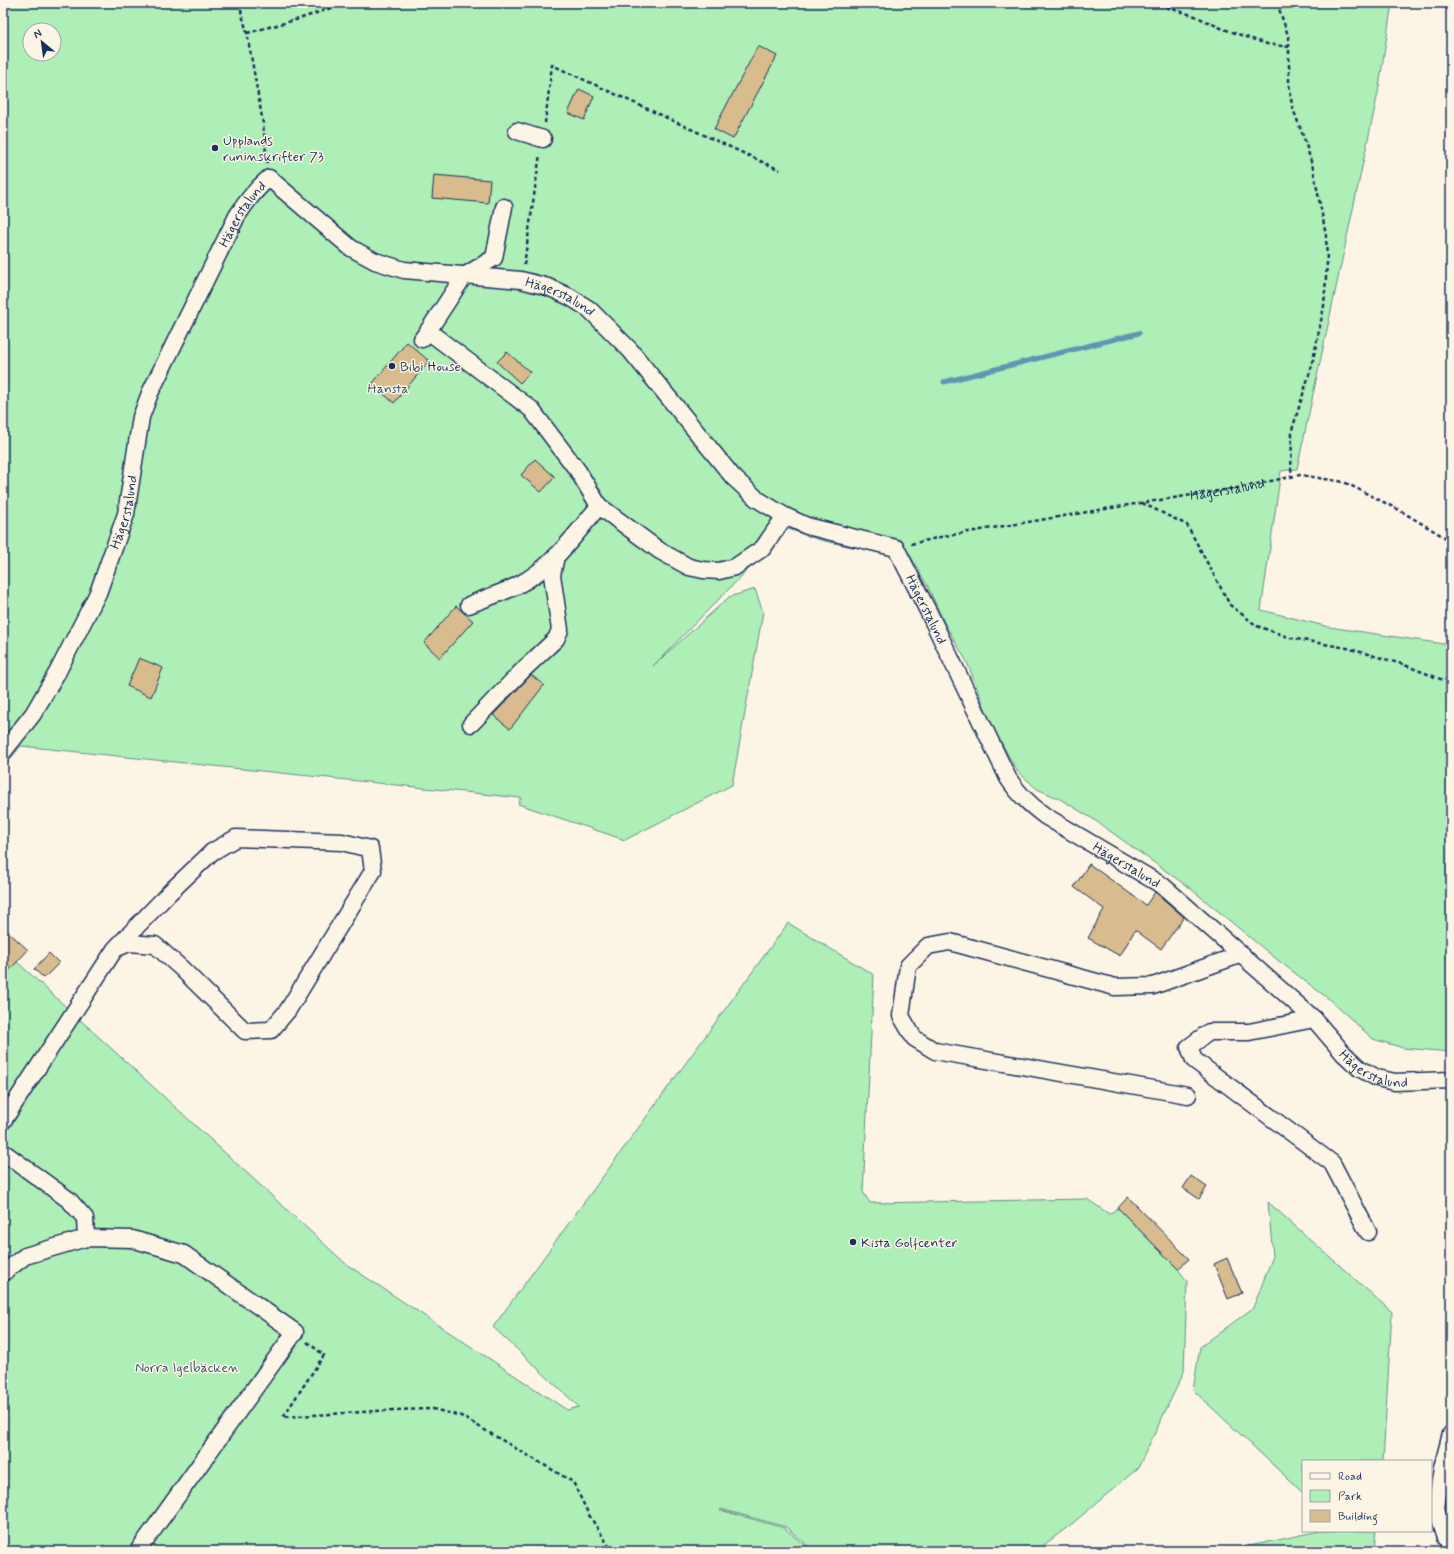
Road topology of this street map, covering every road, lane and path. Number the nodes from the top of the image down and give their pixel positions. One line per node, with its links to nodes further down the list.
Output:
1 (239, 3): 5 (path)
2 (346, 3): 5 (path)
3 (1153, 3): 6 (path)
4 (1278, 3): 6 (path)
5 (247, 33): 10 (path)
6 (1289, 48): 14 (path)
7 (517, 131): 8 (street)
8 (543, 139): 9 (path); 13 (path)
9 (780, 170)
10 (269, 178): 12 (street, Hägerstalund); 24 (street, Hägerstalund)
11 (504, 207): 12 (street)
12 (464, 276): 13 (street, Hägerstalund); 16 (street)
13 (521, 280): 17 (street, Hägerstalund)
14 (1291, 477): 15 (path, Hägerstalund); 18 (path, Hägerstalund)
15 (1141, 502): 19 (path, Hägerstalund); 22 (path)
16 (599, 506): 17 (street); 20 (street)
17 (785, 516): 19 (street, Hägerstalund)
18 (1451, 541)
19 (896, 548): 26 (street, Hägerstalund)
20 (556, 556): 21 (street); 23 (street)
21 (469, 605)
22 (1451, 679)
23 (471, 724)
24 (3, 752)
25 (115, 949): 25 (street); 30 (street)
26 (1242, 954): 27 (street, Hägerstalund); 29 (street)
27 (1314, 1019): 28 (street, Hägerstalund); 32 (street)
28 (1451, 1080)
29 (1188, 1095)
30 (3, 1121)
31 (3, 1152): 33 (street)
32 (1368, 1232)
33 (86, 1238): 34 (street); 35 (street)
34 (3, 1273)
35 (295, 1332): 38 (street); 39 (path)
36 (1451, 1434): 37 (street)
37 (1451, 1541)
38 (138, 1551)
39 (612, 1551)

